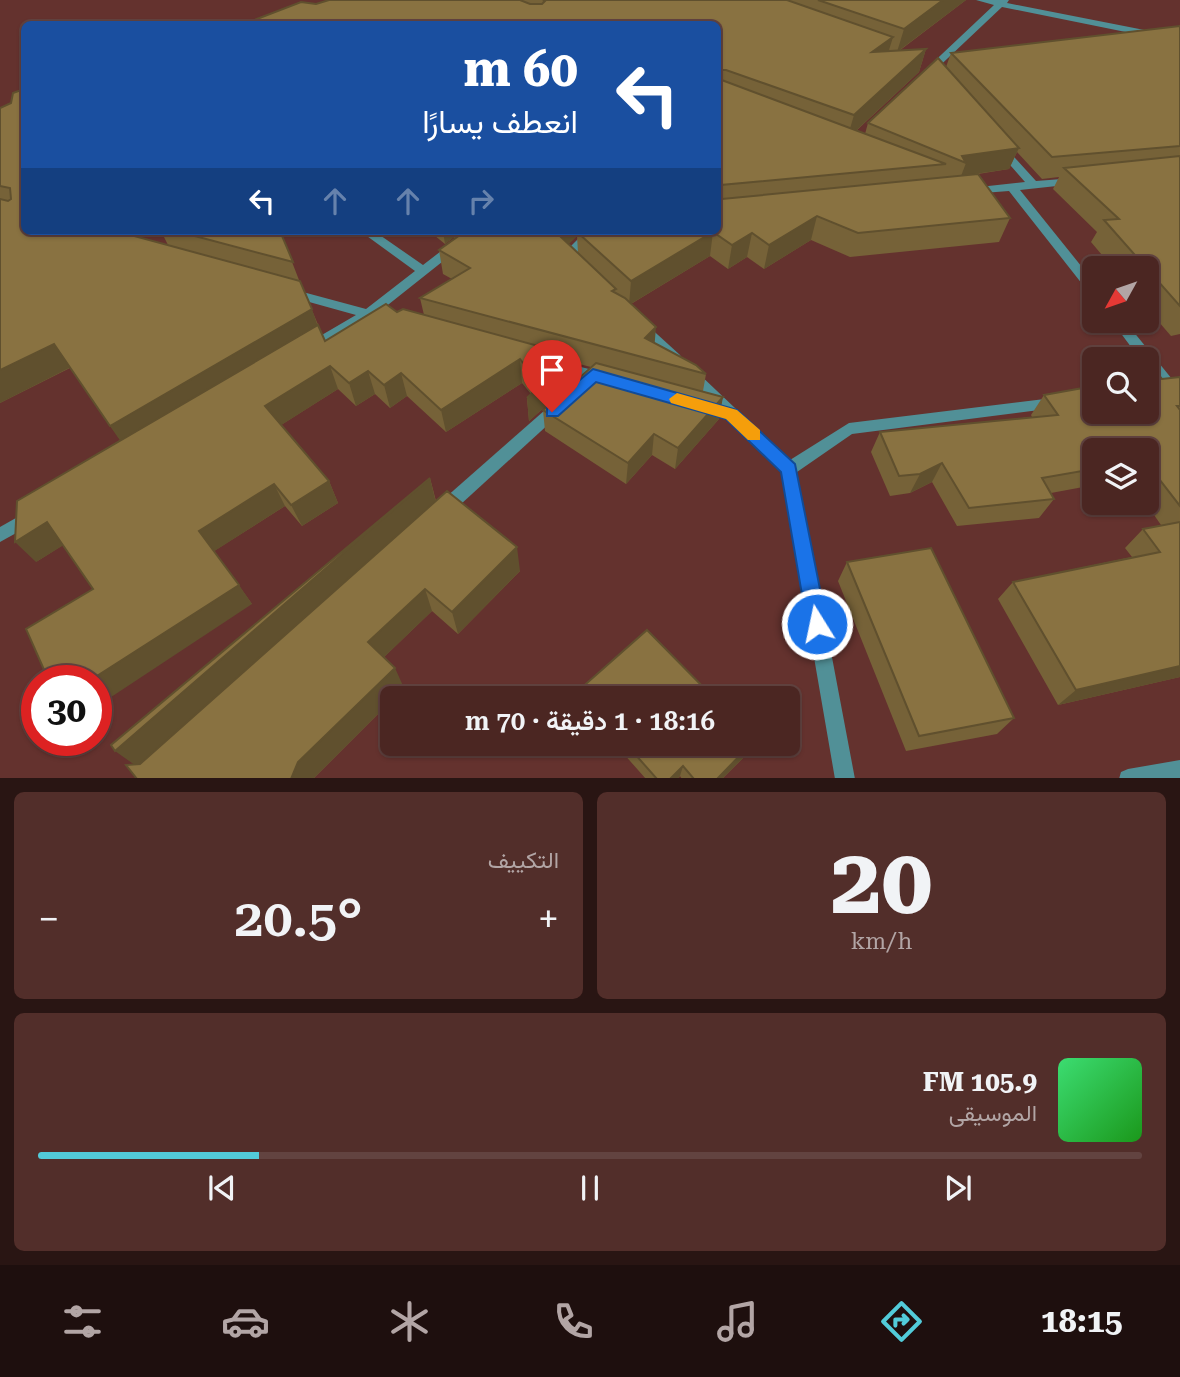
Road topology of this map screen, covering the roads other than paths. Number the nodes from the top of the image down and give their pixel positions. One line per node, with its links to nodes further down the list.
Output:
1 (979, 0): 2 (street)
2 (1002, 3): 3 (street); 7 (street)
3 (1180, 41): 4 (street)
4 (1152, 45)
5 (918, 65): 7 (street)
6 (945, 68): 7 (street)
7 (931, 70): 8 (street); 9 (street)
8 (921, 79)
9 (940, 80)
10 (996, 143): 12 (street)
11 (1086, 180): 12 (street)
12 (1032, 185): 13 (street)
13 (1012, 187): 14 (street); 20 (street)
14 (962, 192)
15 (372, 235): 18 (street)
16 (470, 235): 18 (street)
17 (589, 235): 19 (street)
18 (424, 271): 22 (street)
19 (586, 274)
20 (1082, 276)
21 (276, 289): 22 (street)
22 (368, 314): 24 (street); 26 (street)
23 (635, 321): 33 (street)
24 (408, 325)
25 (1127, 333): 30 (street)
26 (297, 357)
27 (540, 361): 28 (street)
28 (593, 375): 29 (street); 36 (street)
29 (618, 382)
30 (1170, 389)
31 (1082, 400): 34 (street)
32 (694, 404): 33 (street)
33 (732, 414): 34 (street)
34 (789, 469): 39 (street)
35 (47, 507): 37 (street)
36 (430, 522)
37 (0, 535)
38 (1180, 769): 40 (street)
39 (845, 778)
40 (1133, 778)

